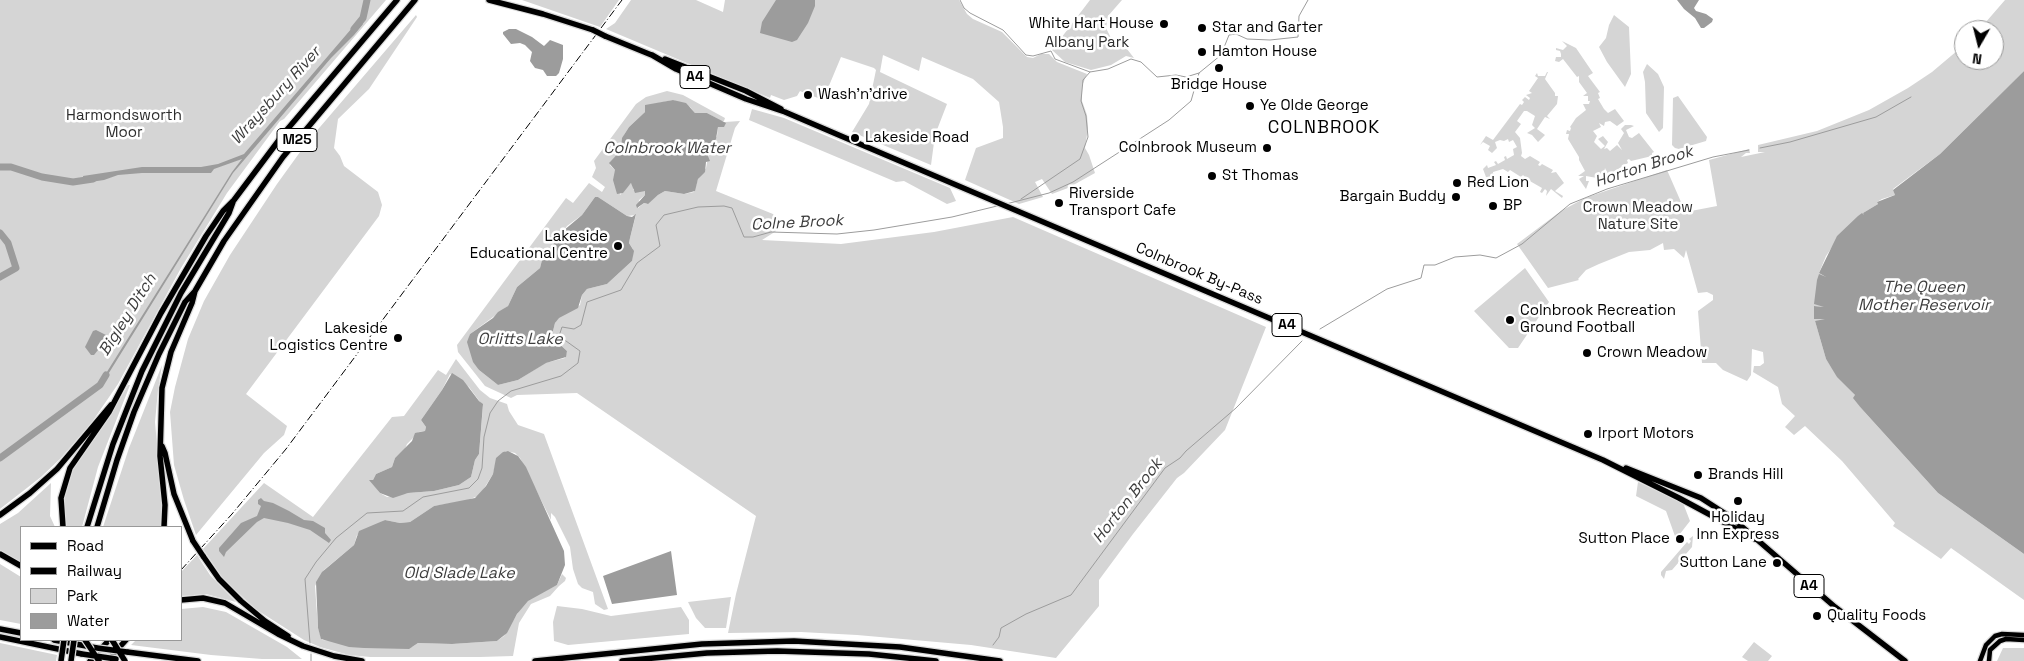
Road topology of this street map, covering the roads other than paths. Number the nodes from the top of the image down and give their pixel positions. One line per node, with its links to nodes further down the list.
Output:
1 (397, 0): 4 (highway, M25)
2 (415, 0): 5 (highway, M25)
3 (489, 0): 8 (highway, Colnbrook By-Pass / A4, bridge)
4 (234, 200): 6 (highway); 11 (highway, M25)
5 (195, 291): 7 (highway); 12 (highway, M25)
6 (114, 402): 9 (highway); 10 (highway)
7 (162, 444): 13 (highway); 30 (highway, bridge)
8 (1602, 460): 14 (highway, Colnbrook By-Pass / A4); 14 (highway, Colnbrook By-Pass / A4)
9 (0, 515)
10 (63, 526)
11 (87, 526)
12 (97, 526)
13 (164, 526)
14 (1755, 539): 43 (highway, A4)
15 (0, 554): 16 (highway)
16 (20, 565)
17 (182, 600): 30 (highway)
18 (0, 628): 19 (highway)
19 (20, 633)
20 (2024, 635): 44 (main road)
21 (0, 638): 36 (highway, bridge)
22 (2024, 640): 45 (main road)
23 (59, 641): 37 (highway, bridge)
24 (64, 641): 31 (highway, bridge)
25 (74, 641): 32 (highway, bridge)
26 (86, 641): 34 (highway, bridge)
27 (109, 641): 33 (highway)
28 (111, 641): 36 (highway, bridge)
29 (125, 641): 35 (highway)
30 (294, 642): 38 (highway)
31 (61, 661)
32 (71, 661)
33 (90, 661)
34 (99, 661)
35 (107, 661)
36 (126, 661)
37 (198, 661)
38 (362, 661)
39 (535, 661): 42 (highway)
40 (622, 661): 41 (highway)
41 (936, 661)
42 (1000, 661)
43 (1905, 661)
44 (1980, 661)
45 (1988, 661)

